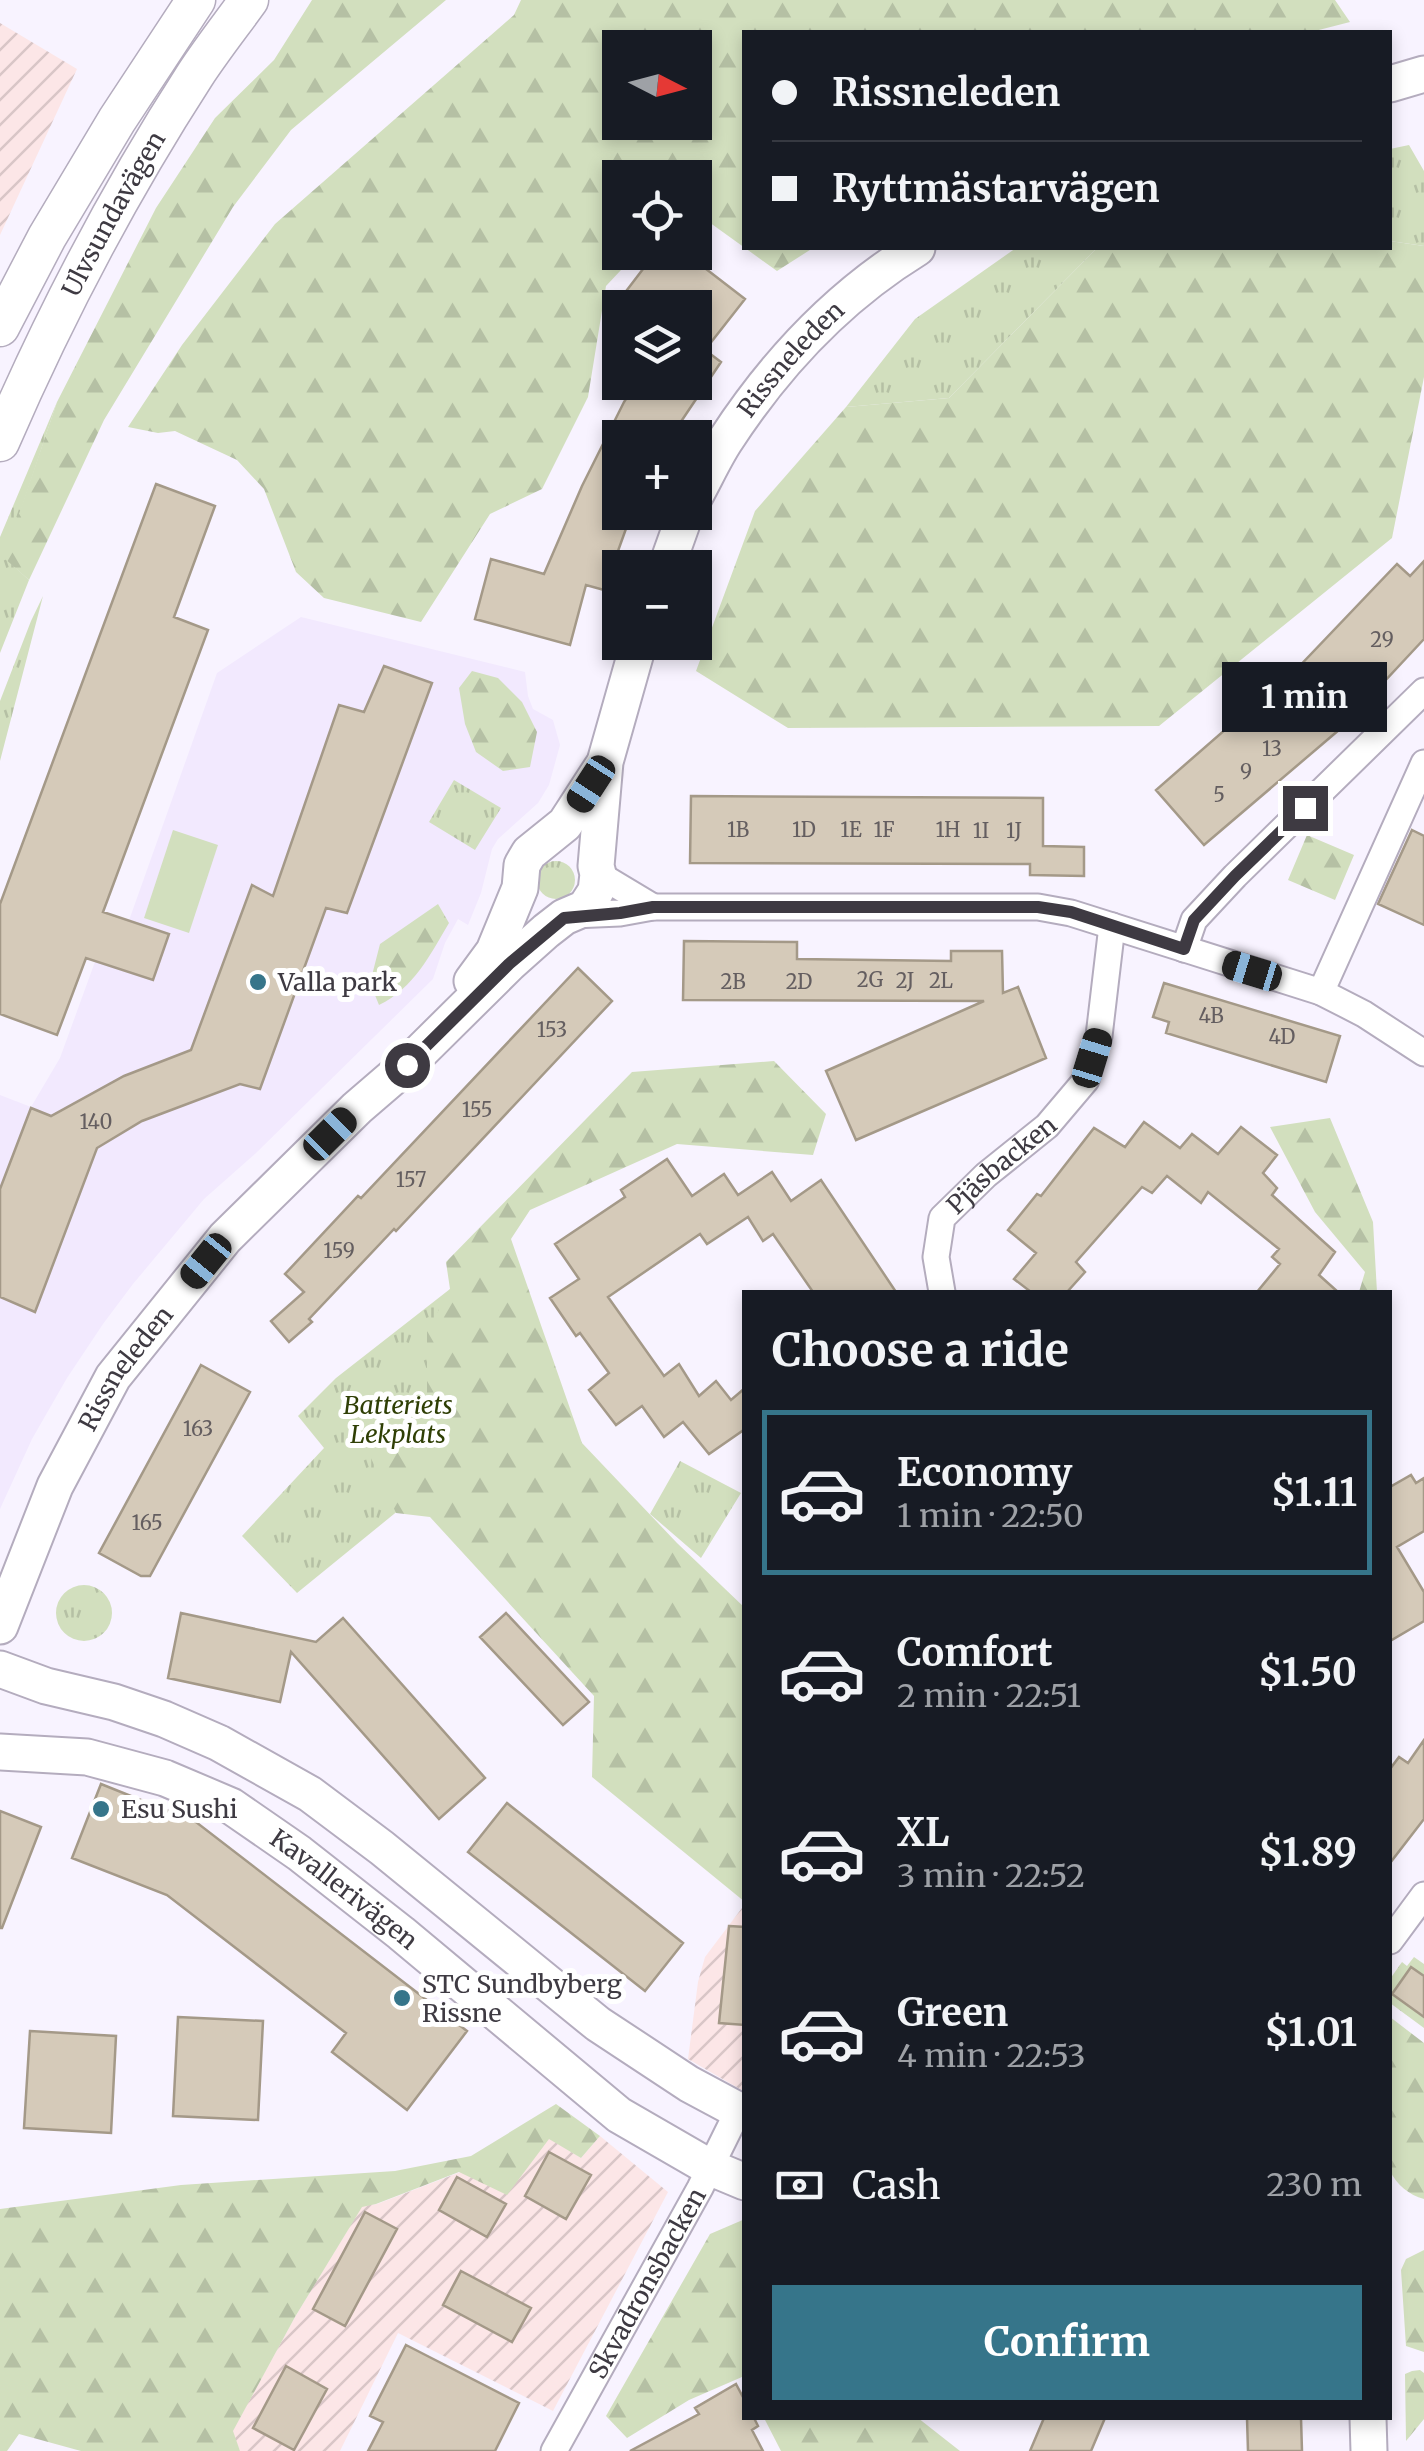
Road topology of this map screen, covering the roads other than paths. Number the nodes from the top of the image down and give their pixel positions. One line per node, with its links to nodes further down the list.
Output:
1 (196, 0): 4 (main road, Ulvsundavägen)
2 (249, 0): 5 (main road, Ulvsundavägen)
3 (914, 250): 6 (street, Rissneleden)
4 (0, 327)
5 (0, 442)
6 (712, 464)
7 (634, 660): 9 (street, Rissneleden)
8 (1424, 691): 17 (street)
9 (605, 762): 11 (street, Rissneleden); 12 (street, Rissneleden)
10 (1424, 764): 18 (street)
11 (541, 843): 12 (street); 13 (street, Rissneleden)
12 (597, 870): 14 (street); 15 (street, Rissneleden)
13 (520, 888): 15 (street); 20 (street, Rissneleden)
14 (653, 907): 15 (street); 16 (street)
15 (568, 916): 20 (street, Rissneleden)
16 (1112, 926): 17 (street); 21 (street, Pjäsbacken)
17 (1184, 949): 18 (street)
18 (1320, 992): 19 (street)
19 (1424, 1054)
20 (356, 1108): 22 (street, Rissneleden)
21 (942, 1290)
22 (0, 1626)
23 (0, 1668): 27 (street)
24 (0, 1752): 28 (street, Kavallerivägen)
25 (1424, 1895): 26 (street)
26 (1392, 1938)
27 (741, 2113): 28 (street, Skvadronsbacken)
28 (708, 2167): 29 (street, Kavallerivägen); 31 (street, Skvadronsbacken)
29 (742, 2181)
30 (1368, 2420): 32 (street)
31 (554, 2451)
32 (1369, 2451)

